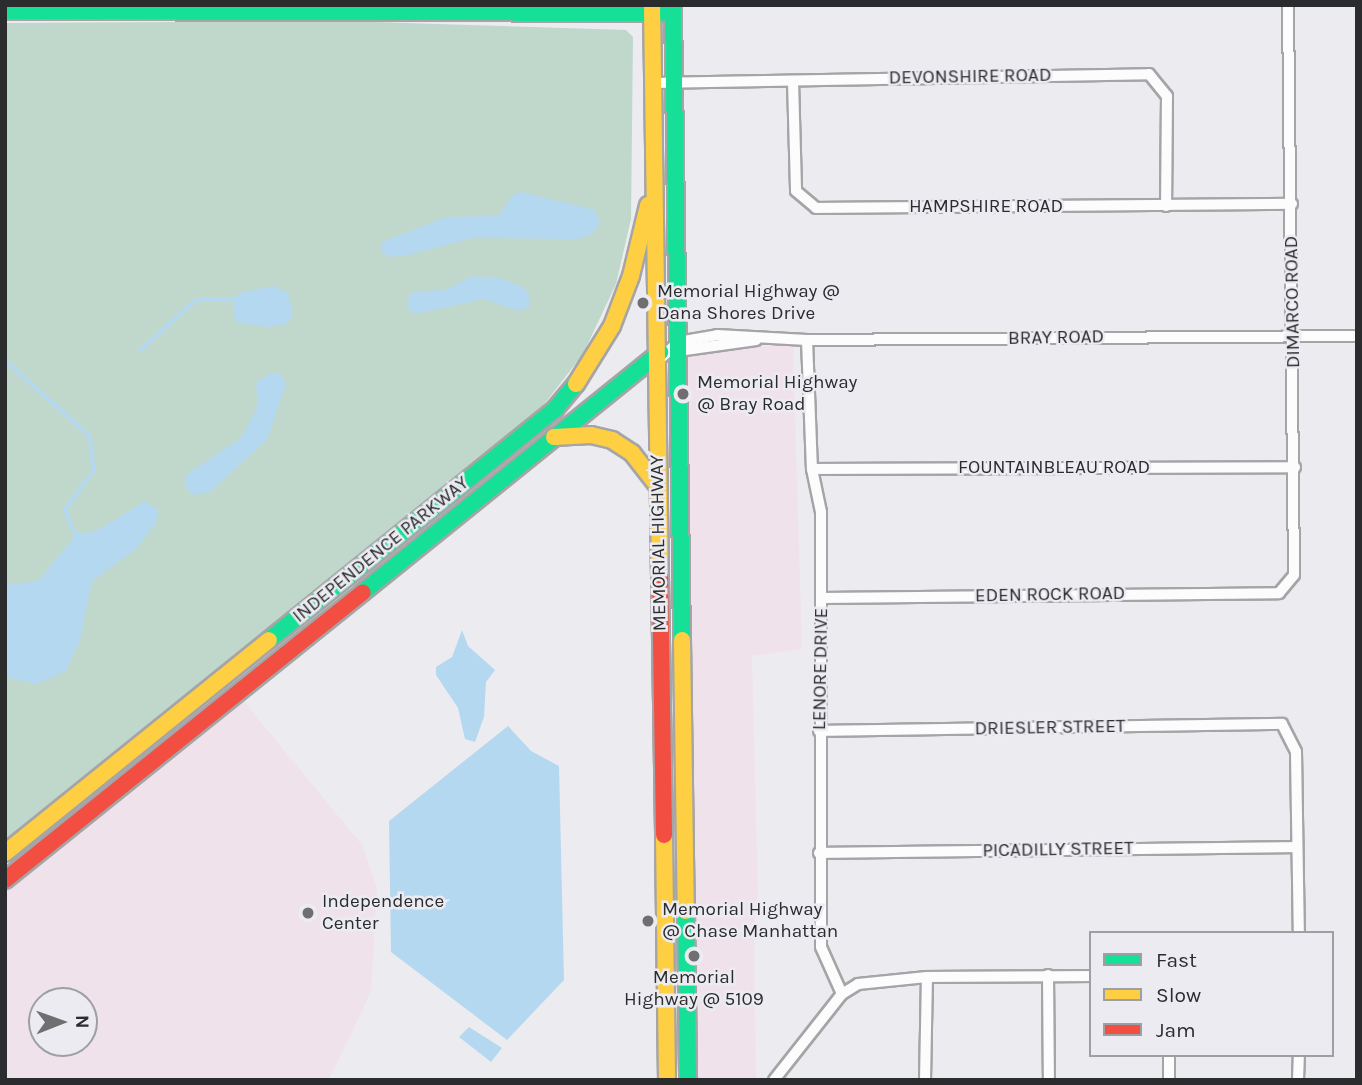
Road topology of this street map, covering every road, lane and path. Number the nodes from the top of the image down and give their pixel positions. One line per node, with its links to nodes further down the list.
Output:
1 (1288, 5): 11 (street, DIMARCO ROAD)
2 (202, 8): 3 (main road); 6 (main road)
3 (480, 9): 4 (main road)
4 (652, 9): 5 (main road); 9 (main road, MEMORIAL HIGHWAY)
5 (673, 9): 7 (main road, MEMORIAL HIGHWAY)
6 (5, 11)
7 (675, 81): 8 (street, DEVONSHIRE ROAD); 9 (street, DEVONSHIRE ROAD); 17 (main road, MEMORIAL HIGHWAY)
8 (793, 81): 12 (street, HAMPSHIRE ROAD); 12 (street, DEVONSHIRE ROAD)
9 (653, 83): 10 (main road, MEMORIAL HIGHWAY)
10 (654, 175): 13 (main road, MEMORIAL HIGHWAY); 31 (main road, INDEPENDENCE PARKWAY)
11 (1292, 204): 12 (street, HAMPSHIRE ROAD); 15 (street, DIMARCO ROAD)
12 (1166, 206)
13 (656, 312): 17 (main road); 18 (main road, MEMORIAL HIGHWAY)
14 (1357, 335): 15 (street, BRAY ROAD)
15 (1295, 336): 16 (street, BRAY ROAD); 20 (street, DIMARCO ROAD)
16 (807, 340): 17 (street, BRAY ROAD); 21 (street, LENORE DRIVE)
17 (675, 341): 18 (main road, INDEPENDENCE PARKWAY); 24 (main road, MEMORIAL HIGHWAY)
18 (657, 360): 19 (main road, INDEPENDENCE PARKWAY); 22 (main road, MEMORIAL HIGHWAY)
19 (554, 437): 22 (main road); 35 (main road, INDEPENDENCE PARKWAY)
20 (1295, 467): 21 (street, FOUNTAINBLEAU ROAD); 25 (street, DIMARCO ROAD)
21 (812, 469): 26 (street, LENORE DRIVE)
22 (658, 489): 23 (main road, MEMORIAL HIGHWAY)
23 (659, 547): 24 (main road); 27 (main road, MEMORIAL HIGHWAY)
24 (681, 547): 28 (main road, MEMORIAL HIGHWAY)
25 (1279, 593): 26 (street, EDEN ROCK ROAD)
26 (822, 598): 29 (street, LENORE DRIVE)
27 (662, 704): 28 (main road); 33 (main road, MEMORIAL HIGHWAY)
28 (683, 704): 34 (main road, MEMORIAL HIGHWAY)
29 (819, 732): 30 (street, DRIESLER STREET); 32 (street, LENORE DRIVE)
30 (1297, 847): 32 (street, PICADILLY STREET); 36 (street)
31 (5, 853)
32 (819, 853): 40 (street, LENORE DRIVE)
33 (664, 878): 34 (main road); 43 (main road, MEMORIAL HIGHWAY)
34 (685, 878): 44 (main road, MEMORIAL HIGHWAY)
35 (5, 880)
36 (1299, 931)
37 (1048, 975): 38 (street); 39 (street); 47 (street)
38 (1089, 975)
39 (927, 977): 40 (street); 46 (street)
40 (842, 994): 45 (street)
41 (1169, 1057): 48 (street)
42 (1299, 1057): 49 (street)
43 (667, 1080)
44 (688, 1080)
45 (774, 1080)
46 (925, 1080)
47 (1049, 1080)
48 (1169, 1080)
49 (1298, 1080)

